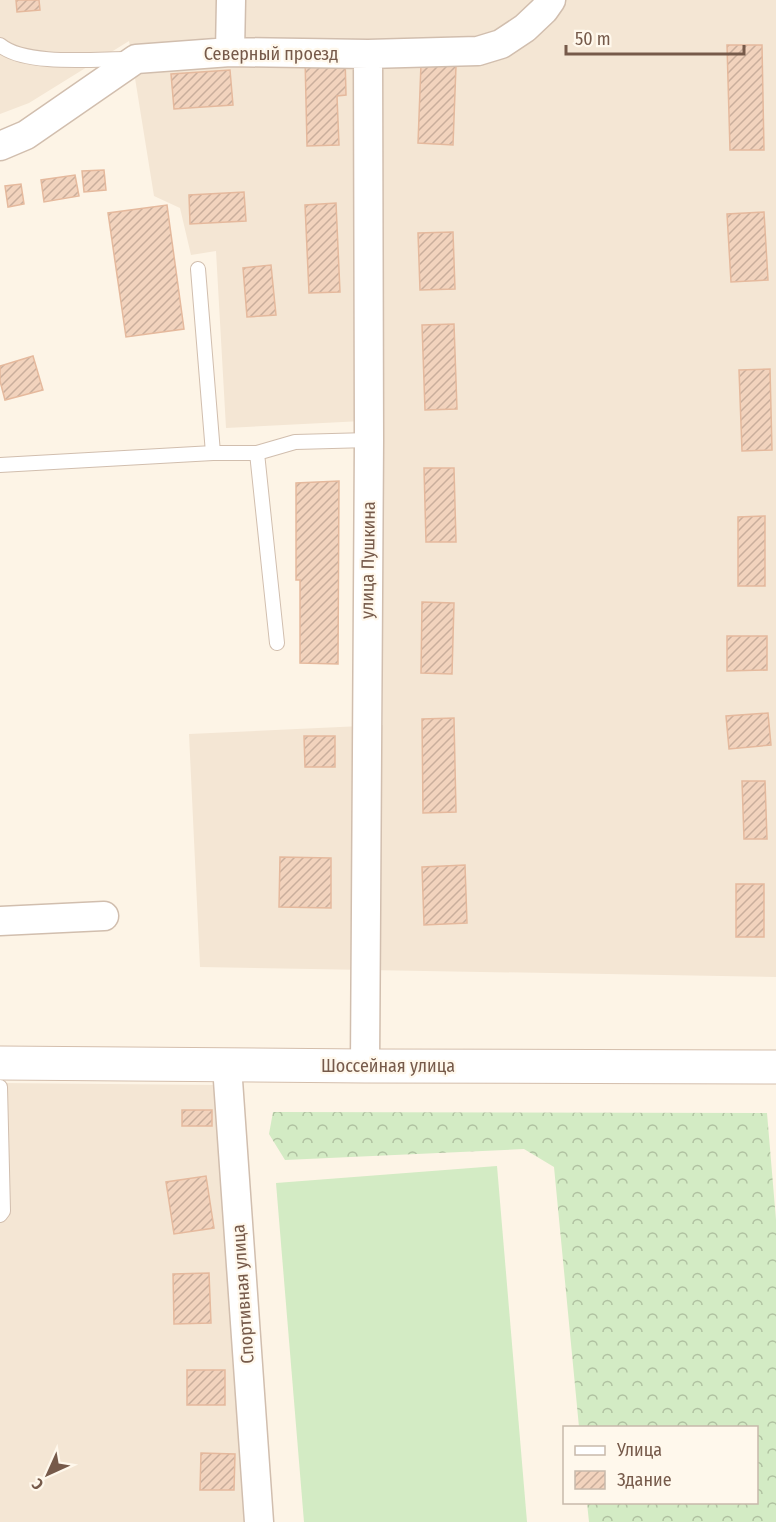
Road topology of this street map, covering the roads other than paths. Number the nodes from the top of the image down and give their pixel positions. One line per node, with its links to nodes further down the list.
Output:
1 (231, 0): 4 (street)
2 (551, 0): 5 (street, Северный проезд)
3 (0, 45): 6 (lane)
4 (230, 52): 5 (street, Северный проезд); 6 (street, Северный проезд)
5 (368, 54): 9 (street, улица Пушкина)
6 (136, 58): 7 (street)
7 (0, 146)
8 (198, 269): 10 (lane)
9 (369, 440): 11 (lane); 18 (street, улица Пушкина)
10 (213, 453): 11 (lane); 12 (lane)
11 (257, 453): 13 (lane)
12 (0, 465)
13 (277, 643)
14 (104, 916): 15 (street)
15 (0, 921)
16 (0, 1063): 17 (street, Шоссейная улица)
17 (226, 1066): 18 (street, Шоссейная улица); 22 (street, Спортивная улица)
18 (364, 1066): 19 (street, Шоссейная улица)
19 (776, 1067)
20 (0, 1087): 21 (lane)
21 (0, 1215)
22 (260, 1522)

